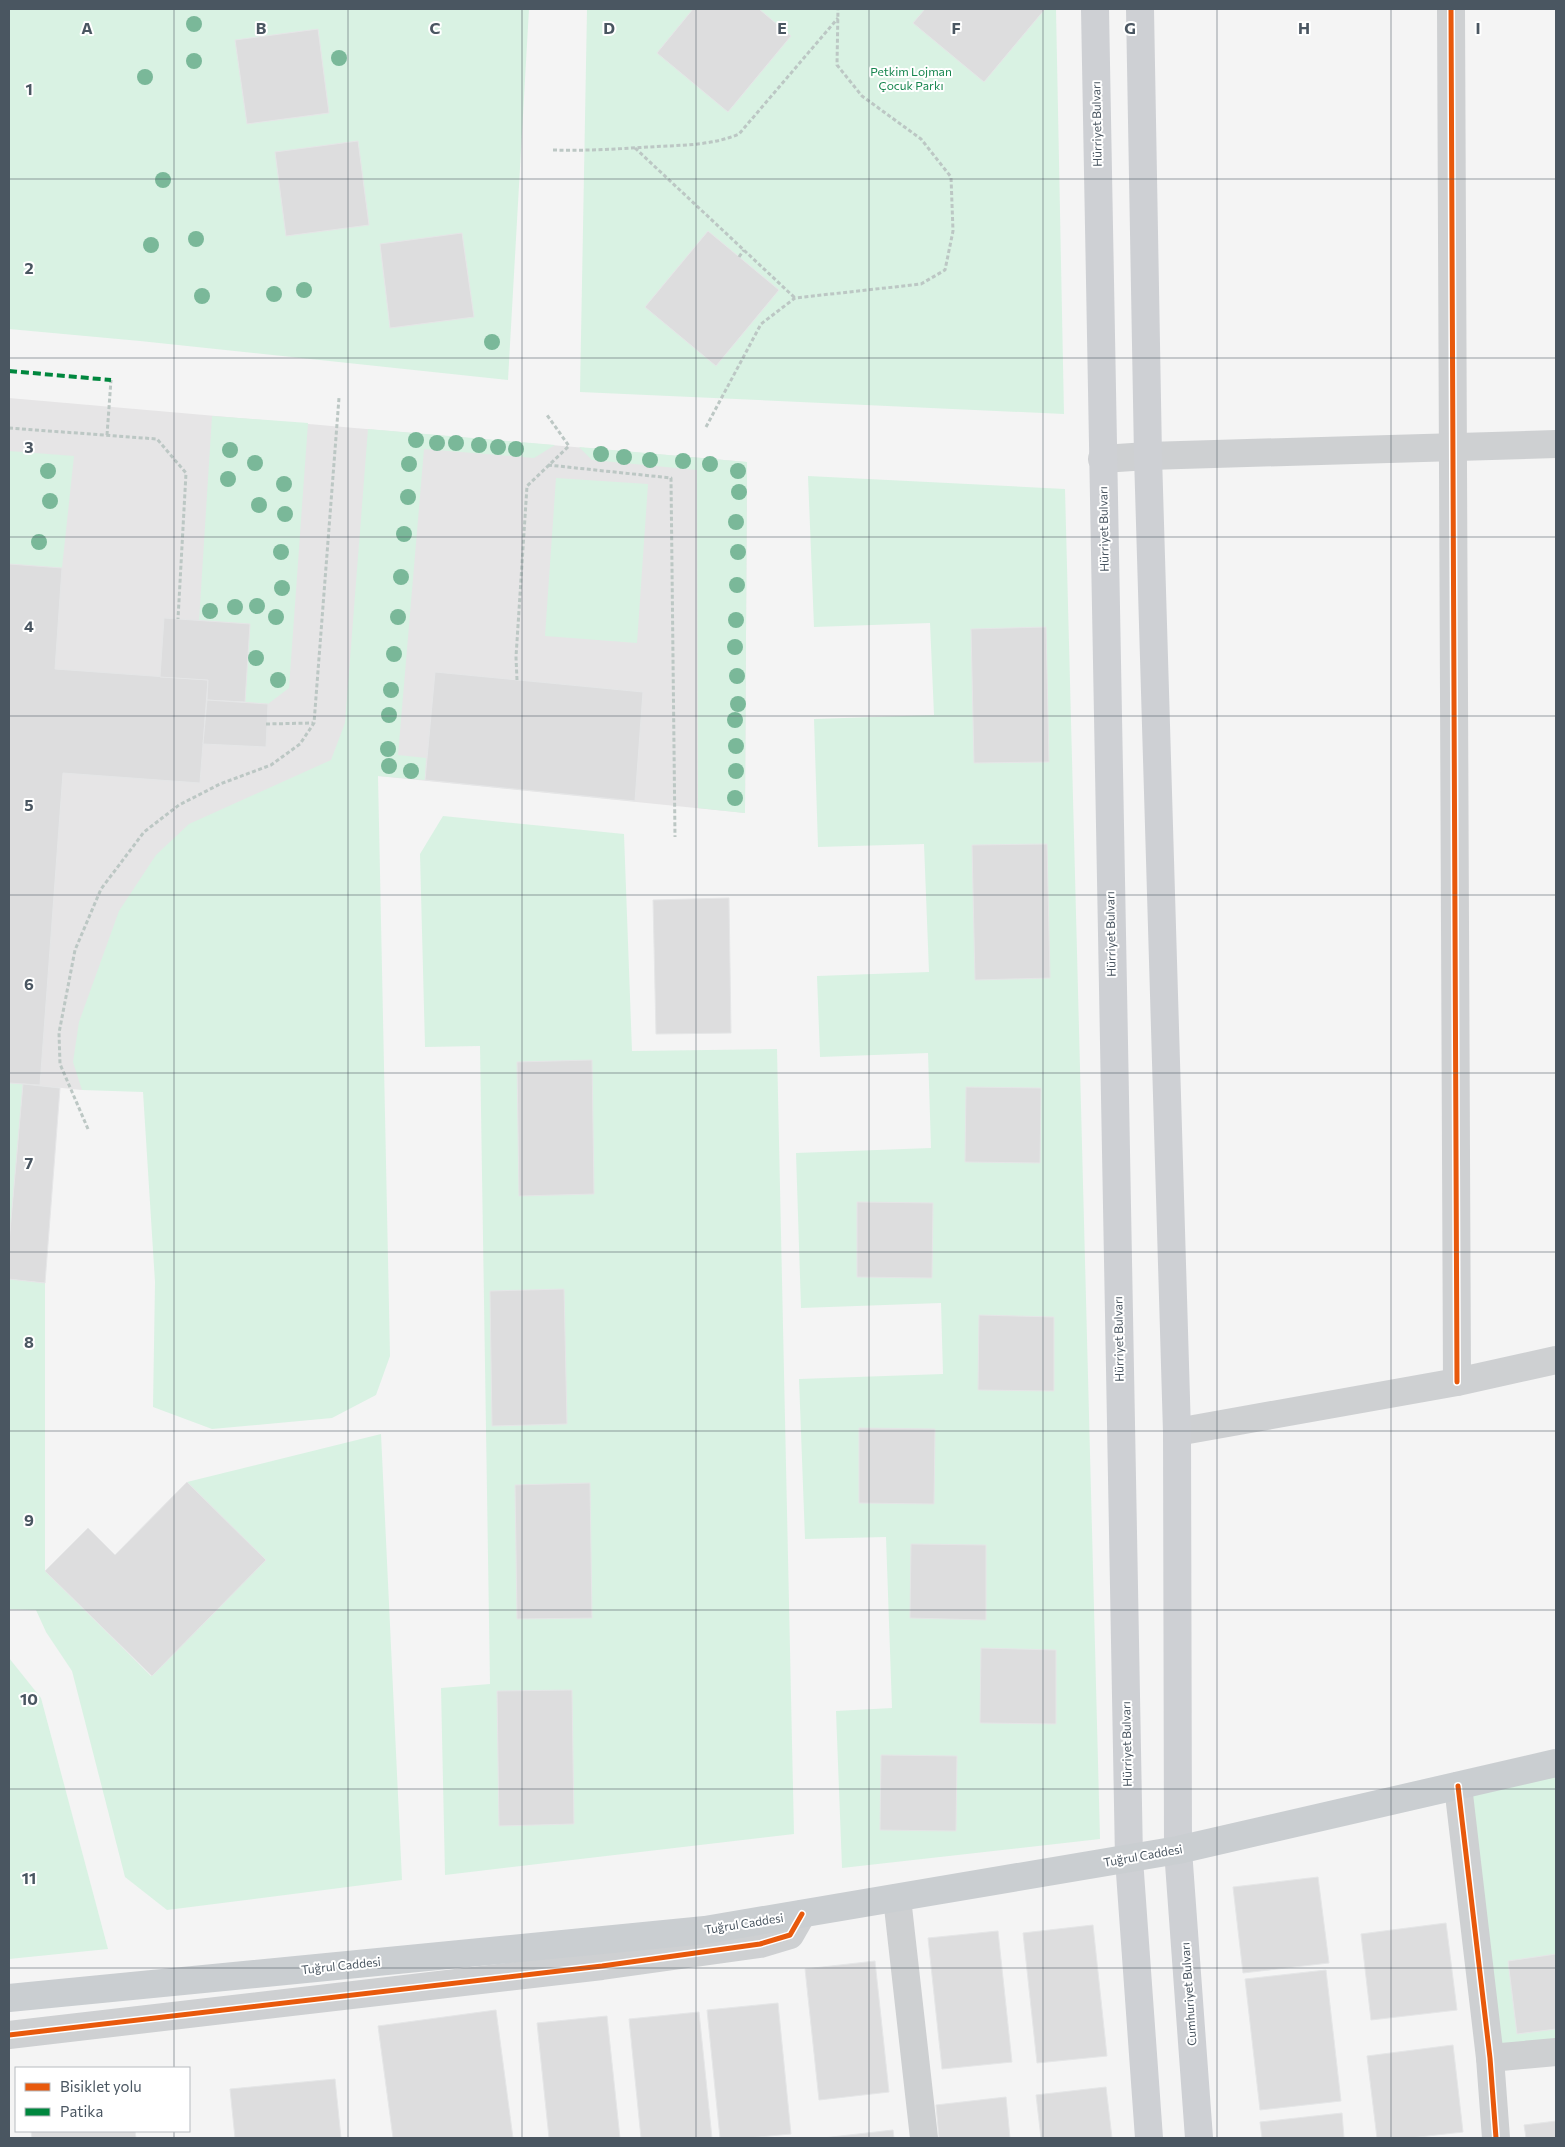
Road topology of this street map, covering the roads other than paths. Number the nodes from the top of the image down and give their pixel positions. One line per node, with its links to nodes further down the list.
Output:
1 (1095, 9): 7 (main road, Hürriyet Bulvarı)
2 (1140, 9): 6 (main road)
3 (1451, 9): 5 (street)
4 (1556, 444): 5 (street)
5 (1454, 446): 6 (street); 9 (street)
6 (1148, 456): 7 (street); 10 (main road)
7 (1102, 459): 14 (main road, Hürriyet Bulvarı)
8 (1556, 1360): 9 (street)
9 (1458, 1382): 10 (street)
10 (1177, 1432): 13 (main road)
11 (1556, 1763): 12 (main road, Tuğrul Caddesi)
12 (1458, 1786): 13 (main road, Tuğrul Caddesi); 20 (street)
13 (1178, 1850): 14 (main road, Tuğrul Caddesi); 23 (main road, Cumhuriyet Bulvarı)
14 (1129, 1859): 15 (main road, Tuğrul Caddesi); 22 (main road)
15 (897, 1898): 16 (main road, Tuğrul Caddesi); 21 (street)
16 (802, 1914): 17 (main road, Tuğrul Caddesi); 18 (street)
17 (9, 1998)
18 (9, 2035)
19 (1556, 2052): 20 (street)
20 (1490, 2058): 24 (street)
21 (924, 2138)
22 (1149, 2138)
23 (1200, 2138)
24 (1496, 2138)

